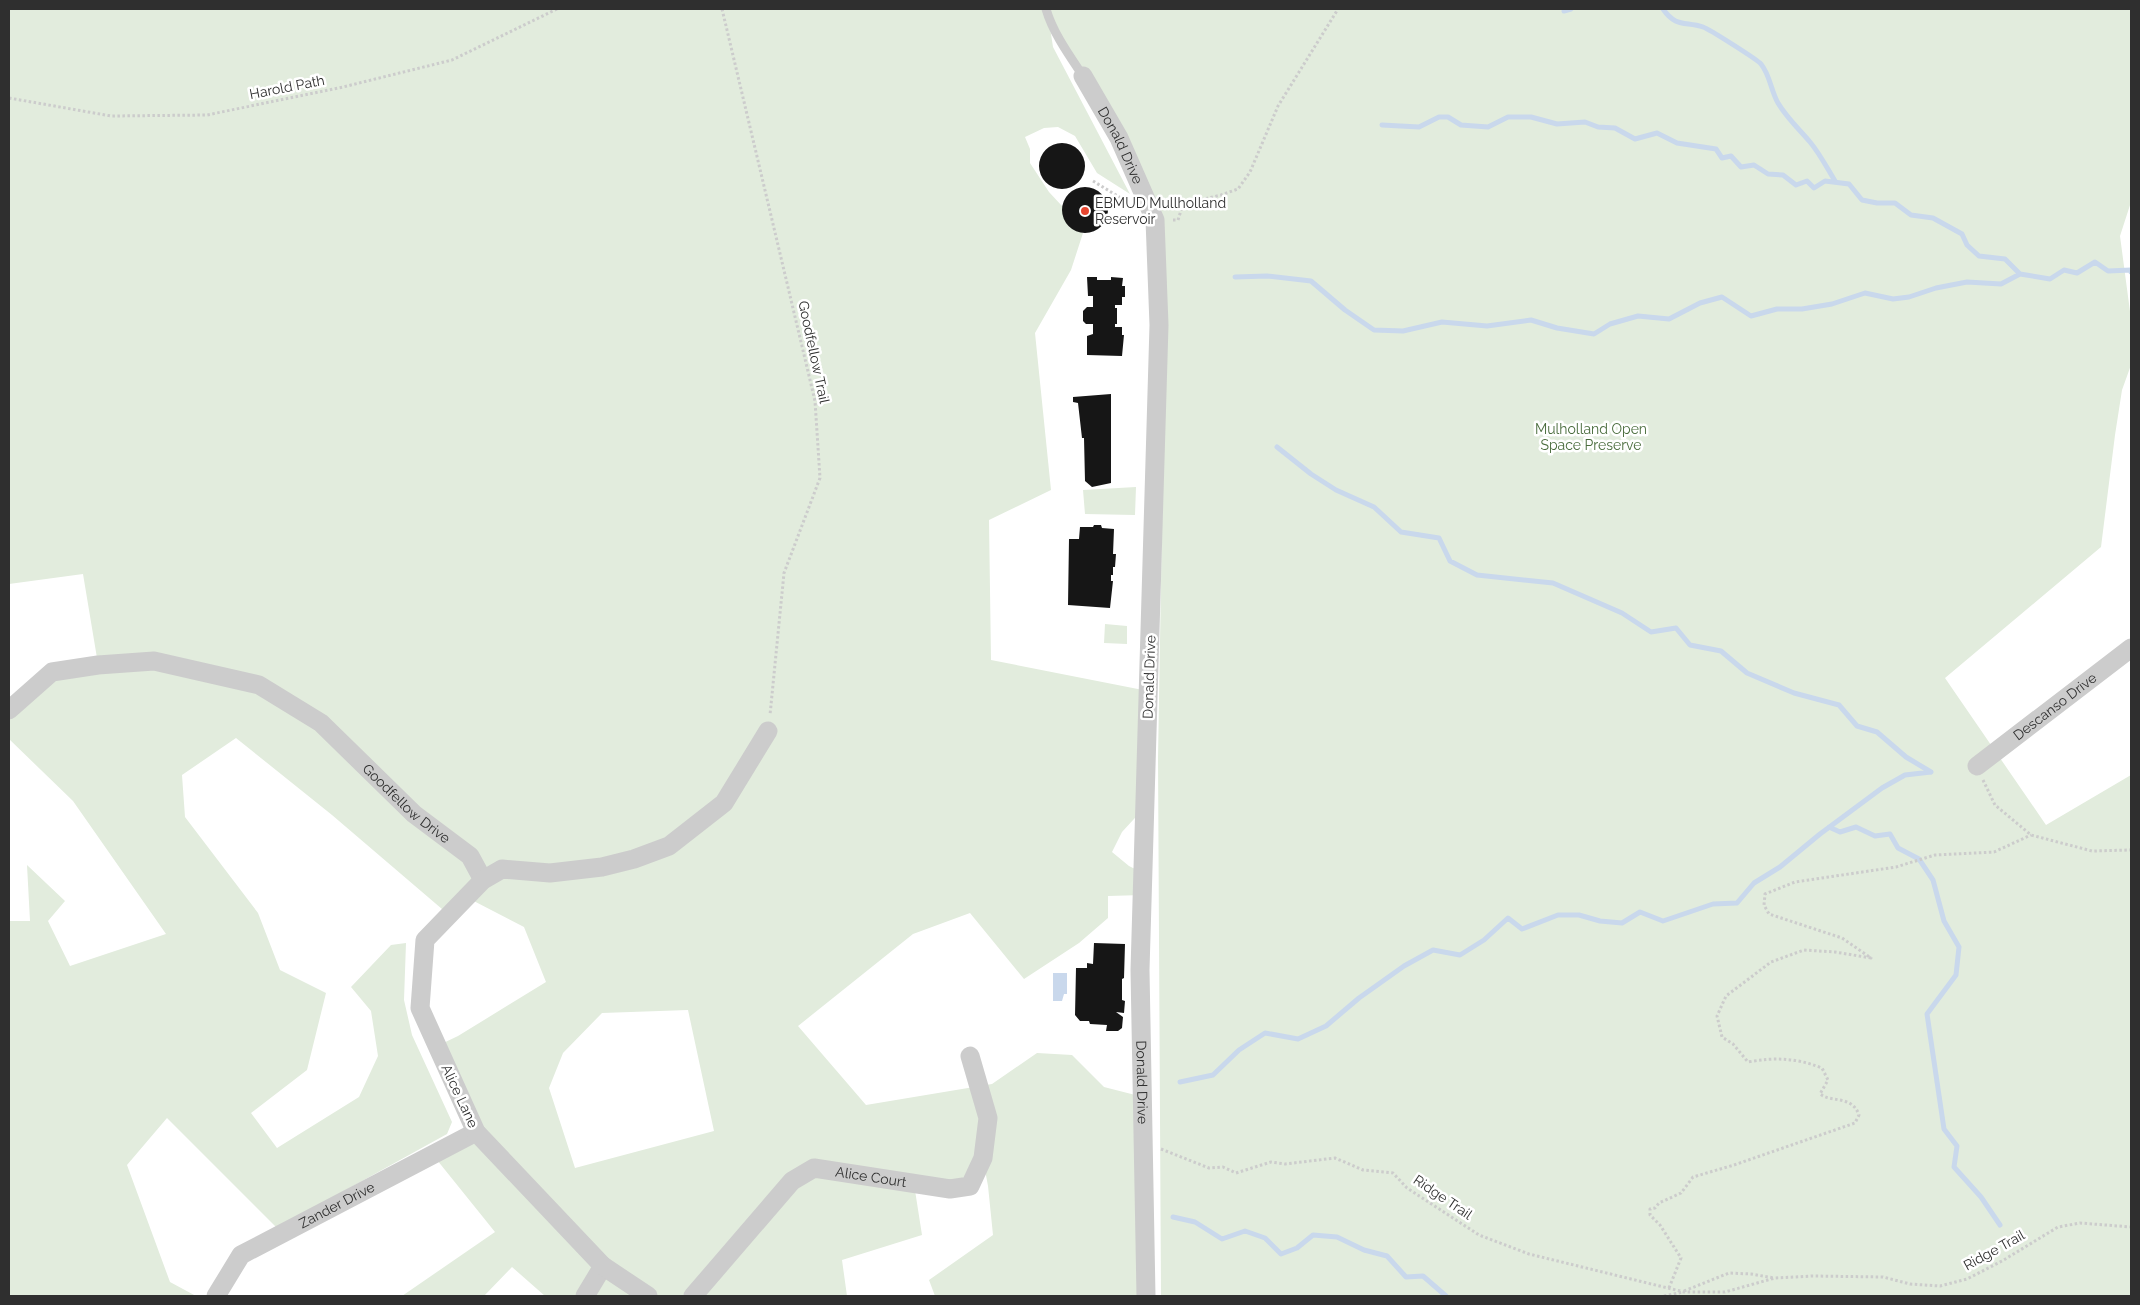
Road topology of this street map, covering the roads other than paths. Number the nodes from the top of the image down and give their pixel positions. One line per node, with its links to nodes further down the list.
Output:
1 (1046, 9): 2 (lane)
2 (1083, 76): 15 (street, Donald Drive)
3 (2131, 648): 6 (street, Descanso Drive)
4 (9, 710): 7 (street, Goodfellow Drive)
5 (768, 731): 7 (street)
6 (1977, 766)
7 (483, 880): 9 (street, Alice Lane)
8 (970, 1056): 14 (street, Alice Court)
9 (476, 1132): 10 (street, Alice Lane); 11 (street, Zander Drive)
10 (603, 1266): 12 (street); 13 (street, Alice Lane)
11 (216, 1296)
12 (585, 1296)
13 (648, 1296)
14 (693, 1296)
15 (1146, 1296)

